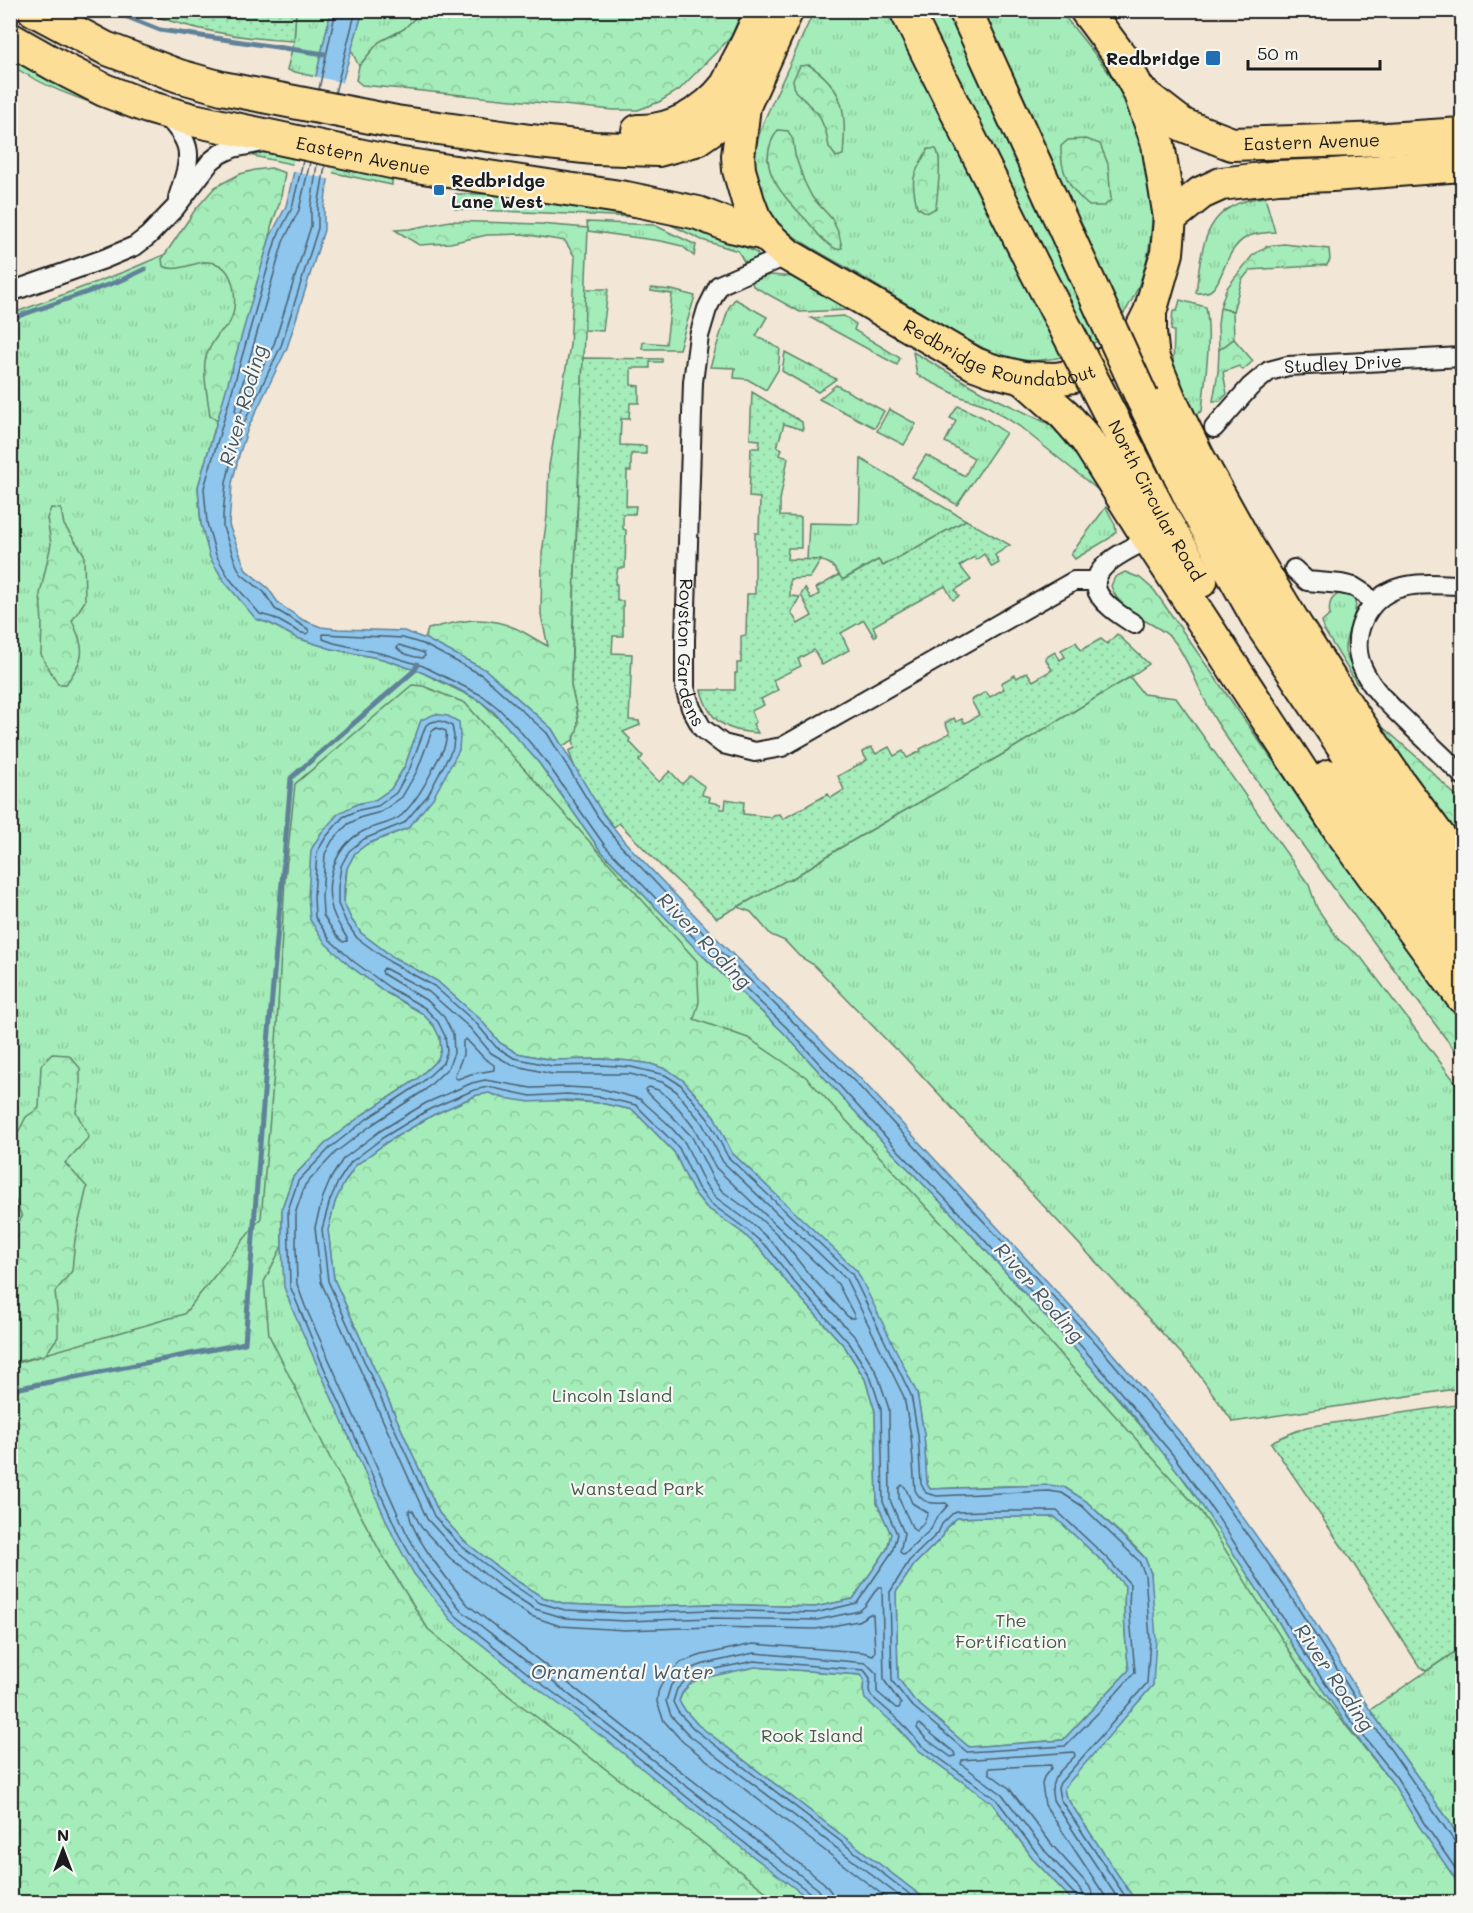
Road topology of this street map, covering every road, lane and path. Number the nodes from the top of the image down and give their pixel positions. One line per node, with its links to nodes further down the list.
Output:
1 (34, 10): 11 (highway, Eastern Avenue)
2 (762, 10): 11 (highway)
3 (787, 10): 9 (highway, Redbridge Roundabout)
4 (906, 10): 35 (highway, North Circular Road, bridge)
5 (965, 10): 34 (highway, North Circular Road, bridge)
6 (1086, 10): 8 (highway, Redbridge Roundabout)
7 (10, 39): 10 (highway, Eastern Avenue)
8 (1139, 91): 13 (highway, Eastern Avenue); 18 (highway, Redbridge Roundabout)
9 (744, 106): 11 (highway, Eastern Avenue); 19 (highway, Redbridge Roundabout)
10 (162, 111): 14 (highway, Eastern Avenue); 17 (street)
11 (396, 122)
12 (1462, 134): 13 (highway, Eastern Avenue)
13 (1387, 139): 15 (street)
14 (285, 140): 17 (street); 19 (highway, Eastern Avenue)
15 (1462, 141)
16 (1462, 165): 18 (highway, Eastern Avenue)
17 (175, 208): 21 (street)
18 (1170, 218): 22 (highway, Redbridge Roundabout)
19 (765, 234): 20 (highway, Redbridge Roundabout)
20 (789, 255): 24 (highway, Redbridge Roundabout); 28 (street, Royston Gardens)
21 (10, 292)
22 (1150, 312): 24 (highway, Redbridge Roundabout); 33 (highway)
23 (1462, 357): 25 (street, Studley Drive)
24 (1023, 378): 26 (highway)
25 (1214, 428)
26 (1149, 539): 28 (street); 36 (highway)
27 (1294, 569): 30 (street)
28 (1096, 580): 31 (street)
29 (1462, 585): 30 (street)
30 (1373, 604): 32 (street)
31 (1134, 624)
32 (1462, 775)
33 (1462, 868)
34 (1462, 913)
35 (1462, 956)
36 (1462, 997)

